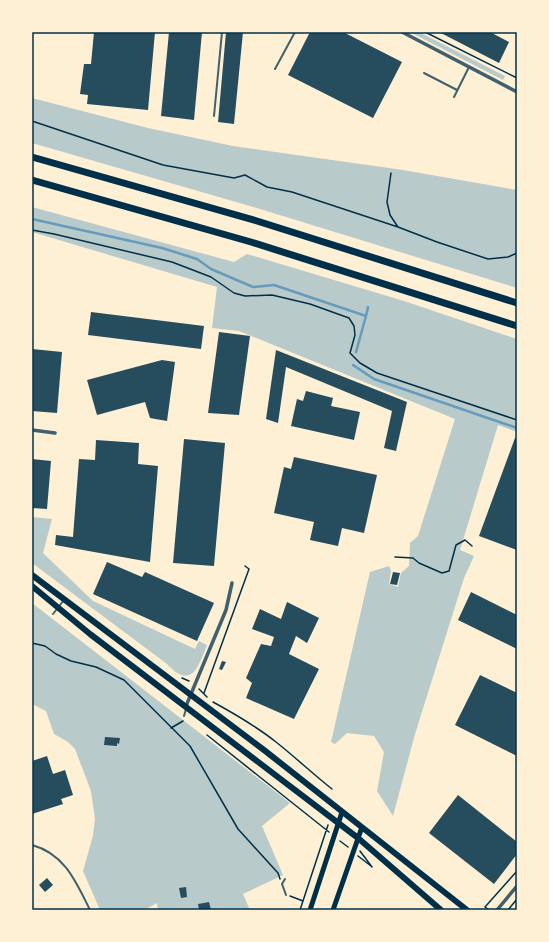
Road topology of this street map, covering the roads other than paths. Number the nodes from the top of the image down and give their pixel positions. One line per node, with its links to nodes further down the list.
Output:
1 (222, 32): 10 (lane)
2 (295, 32): 5 (lane)
3 (402, 32): 4 (street)
4 (469, 67): 7 (lane); 8 (street)
5 (276, 70)
6 (424, 73): 7 (lane)
7 (457, 90): 9 (lane)
8 (517, 92)
9 (454, 97)
10 (214, 116)
11 (32, 157): 13 (highway)
12 (32, 180): 14 (highway)
13 (517, 303)
14 (517, 326)
15 (32, 430): 16 (street)
16 (55, 433)
17 (32, 575): 20 (main road)
18 (232, 583): 23 (street)
19 (32, 586): 21 (main road)
20 (64, 599): 21 (lane); 23 (main road)
21 (58, 608): 22 (lane); 24 (main road)
22 (53, 614)
23 (191, 696): 24 (street); 26 (main road)
24 (186, 706): 25 (lane); 27 (main road)
25 (184, 716)
26 (342, 812): 27 (main road); 28 (main road)
27 (338, 823): 29 (main road); 35 (main road)
28 (362, 828): 29 (main road); 38 (main road)
29 (358, 838): 36 (main road); 37 (main road)
30 (32, 845): 34 (lane)
31 (285, 879): 33 (lane)
32 (517, 886): 39 (street)
33 (286, 895)
34 (90, 910)
35 (310, 910)
36 (334, 910)
37 (441, 910)
38 (467, 910)
39 (497, 910)

